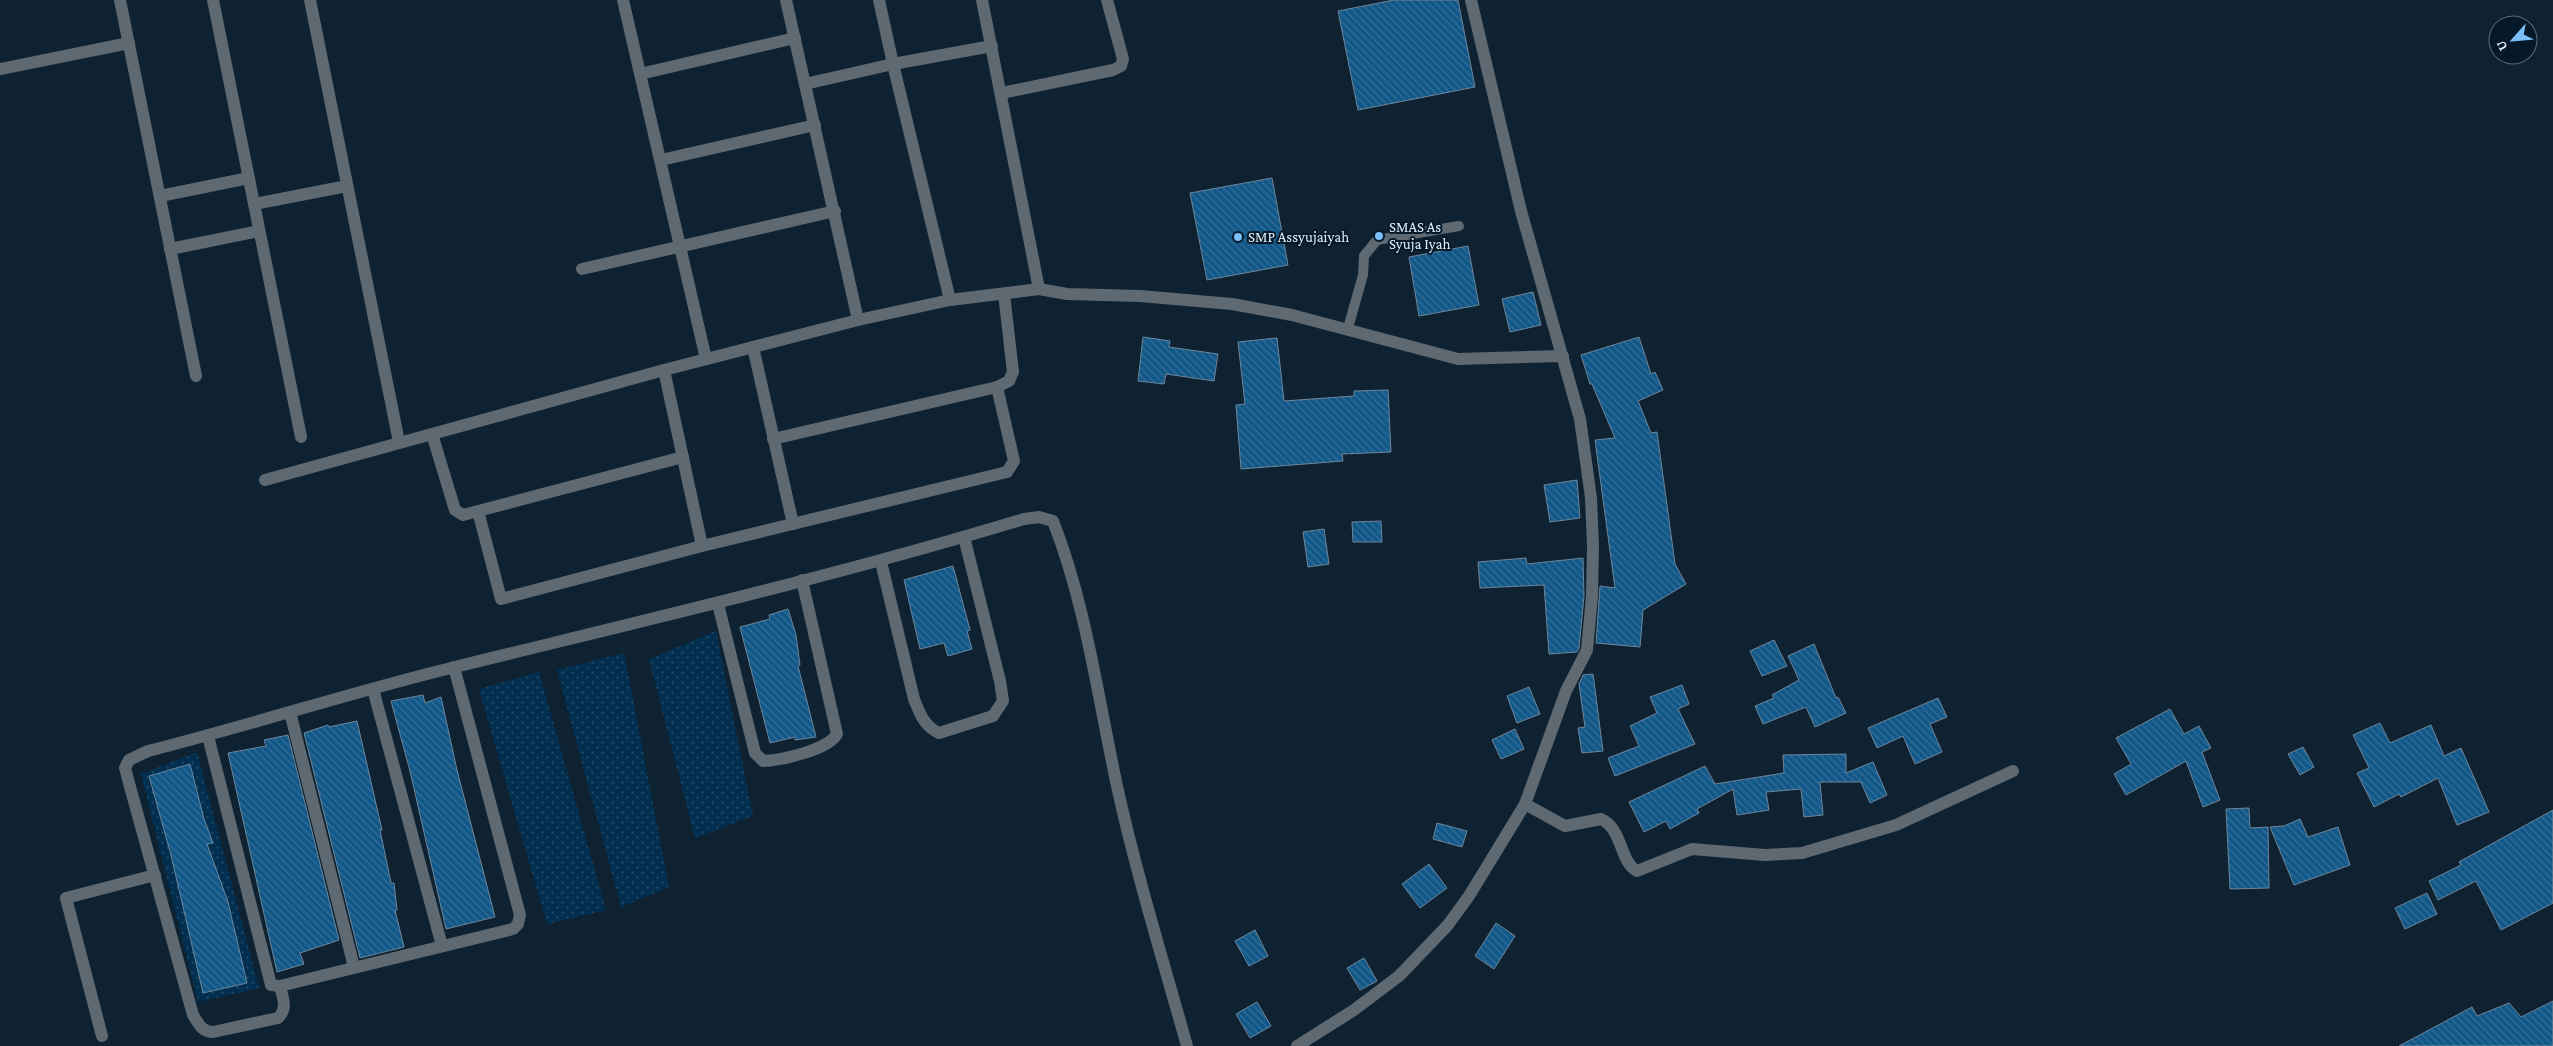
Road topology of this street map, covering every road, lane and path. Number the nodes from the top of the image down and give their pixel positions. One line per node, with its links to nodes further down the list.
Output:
1 (120, 0): 11 (street)
2 (212, 0): 20 (street)
3 (310, 0): 21 (street)
4 (623, 0): 15 (street)
5 (786, 0): 10 (street)
6 (878, 0): 13 (street)
7 (984, 0): 12 (street)
8 (1107, 0): 17 (street)
9 (1471, 0): 36 (street)
10 (795, 38): 15 (street); 16 (street)
11 (129, 43): 14 (street); 22 (street)
12 (992, 46): 13 (street); 17 (street)
13 (893, 64): 16 (street); 32 (street)
14 (0, 69)
15 (640, 74): 19 (street)
16 (805, 84): 18 (street)
17 (1002, 93): 30 (street)
18 (815, 124): 19 (street); 24 (street)
19 (660, 160): 27 (street)
20 (249, 178): 22 (street); 23 (street)
21 (347, 186): 23 (street); 44 (street)
22 (160, 196): 28 (street)
23 (254, 204): 26 (street)
24 (835, 211): 27 (street); 33 (street)
25 (1459, 226): 34 (lane)
26 (259, 231): 28 (street); 42 (street)
27 (681, 247): 29 (street); 37 (street)
28 (170, 249): 39 (street)
29 (582, 269)
30 (1039, 289): 31 (street); 34 (street)
31 (1004, 294): 32 (street); 40 (street)
32 (950, 300): 33 (street)
33 (858, 320): 35 (street)
34 (1348, 328): 36 (street)
35 (753, 347): 37 (street); 43 (street)
36 (1563, 356): 59 (street)
37 (706, 359): 38 (street)
38 (664, 370): 41 (street); 45 (street)
39 (196, 376)
40 (997, 387): 43 (street); 48 (street)
41 (432, 434): 44 (street); 47 (street)
42 (301, 437)
43 (773, 439): 48 (street)
44 (400, 442): 46 (street)
45 (683, 457): 47 (street); 50 (street)
46 (265, 480)
47 (478, 511): 50 (street)
48 (793, 524): 50 (street)
49 (964, 538): 51 (street); 51 (street); 65 (street)
50 (702, 546)
51 (881, 562): 52 (street)
52 (802, 580): 53 (street); 53 (street)
53 (718, 604): 54 (street)
54 (454, 667): 55 (street); 61 (street)
55 (373, 689): 56 (street); 61 (street)
56 (290, 712): 57 (street); 62 (street)
57 (208, 736): 60 (street); 63 (street)
58 (2013, 771): 59 (street)
59 (1525, 804): 66 (street)
60 (155, 875): 63 (street); 64 (street)
61 (442, 946): 62 (street)
62 (354, 968): 63 (street)
63 (280, 986)
64 (102, 1036)
65 (1187, 1046)
66 (1297, 1046)

